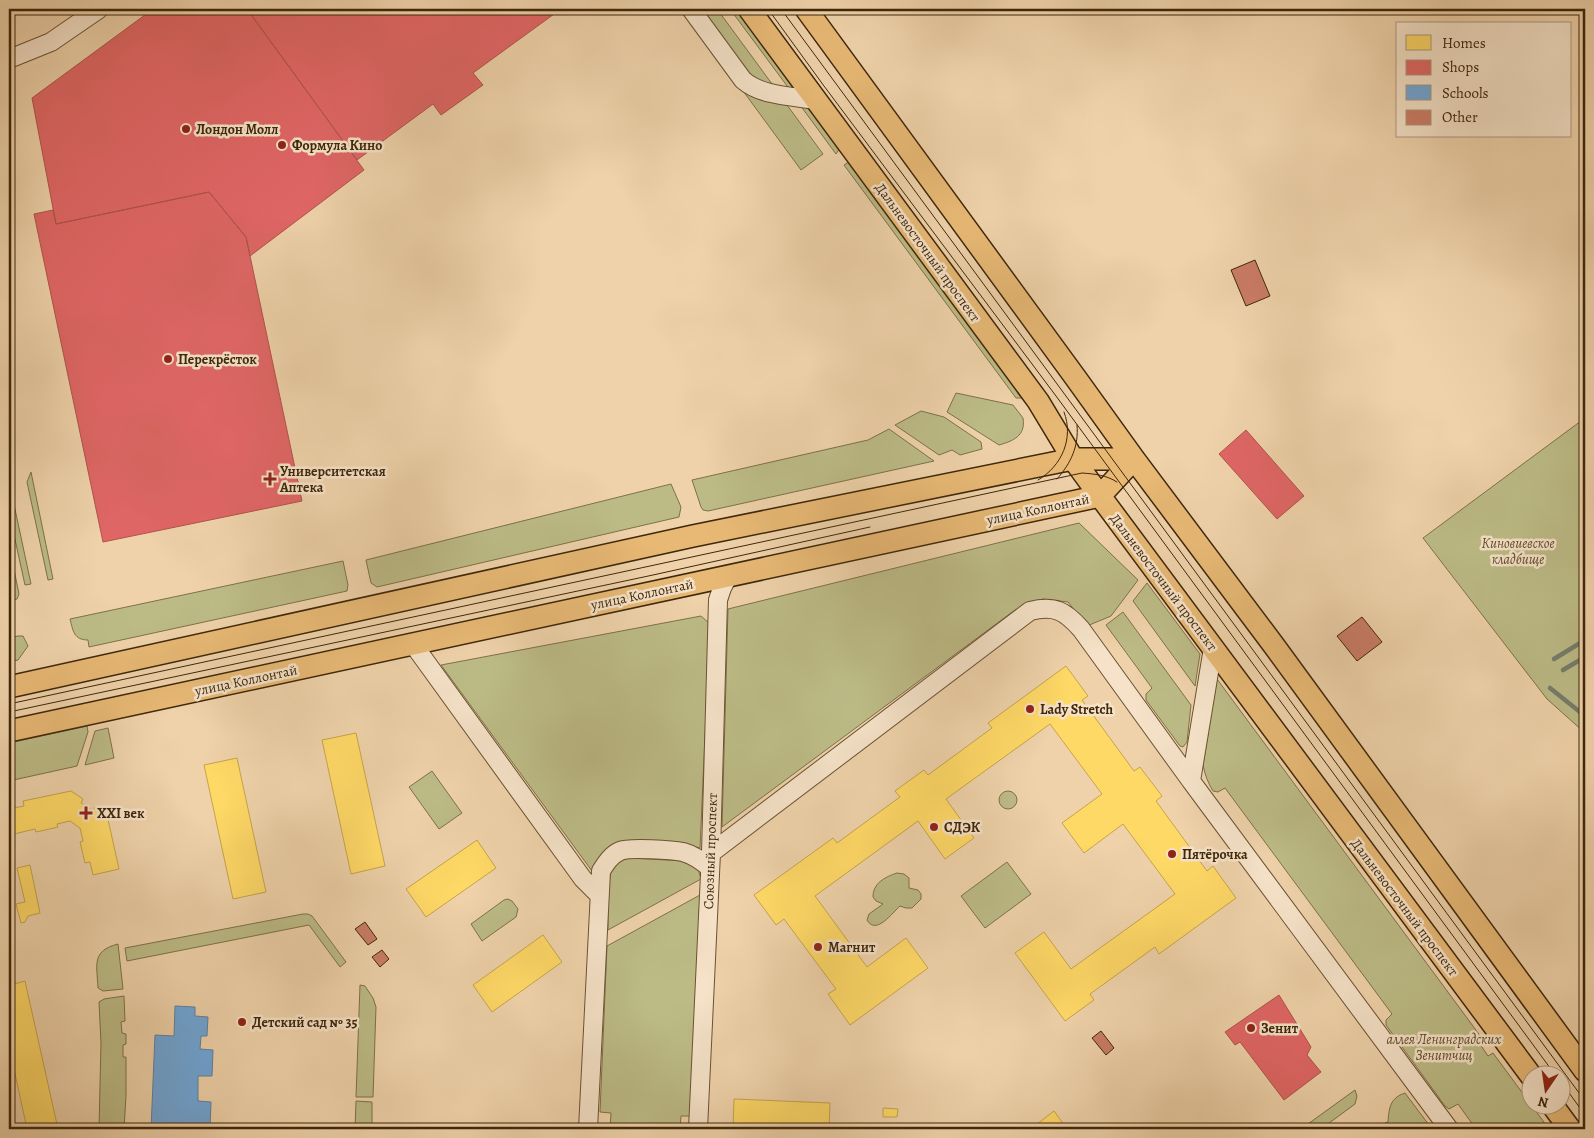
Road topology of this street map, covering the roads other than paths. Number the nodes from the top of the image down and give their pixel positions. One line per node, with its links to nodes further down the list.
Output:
1 (99, 9): 5 (street)
2 (690, 9): 6 (street)
3 (749, 9): 6 (main road, Дальневосточный проспект)
4 (806, 9): 8 (main road)
5 (9, 59)
6 (816, 100): 7 (main road, Дальневосточный проспект)
7 (1073, 459): 8 (main road); 9 (main road, Дальневосточный проспект); 13 (main road)
8 (1134, 459): 9 (main road, улица Коллонтай); 19 (main road)
9 (1100, 496): 10 (main road, улица Коллонтай); 12 (main road, Дальневосточный проспект)
10 (728, 576): 11 (main road, улица Коллонтай); 16 (street, Союзный проспект)
11 (413, 644): 14 (main road, улица Коллонтай); 17 (street)
12 (1213, 648): 15 (street); 18 (main road, Дальневосточный проспект)
13 (9, 687)
14 (9, 731)
15 (1191, 781): 16 (street); 23 (street)
16 (711, 860): 17 (street); 22 (street, Союзный проспект)
17 (599, 894): 21 (street)
18 (1524, 1066)
19 (1585, 1070)
20 (1560, 1116): 24 (main road)
21 (588, 1129)
22 (698, 1129)
23 (1449, 1129)
24 (1570, 1129)

